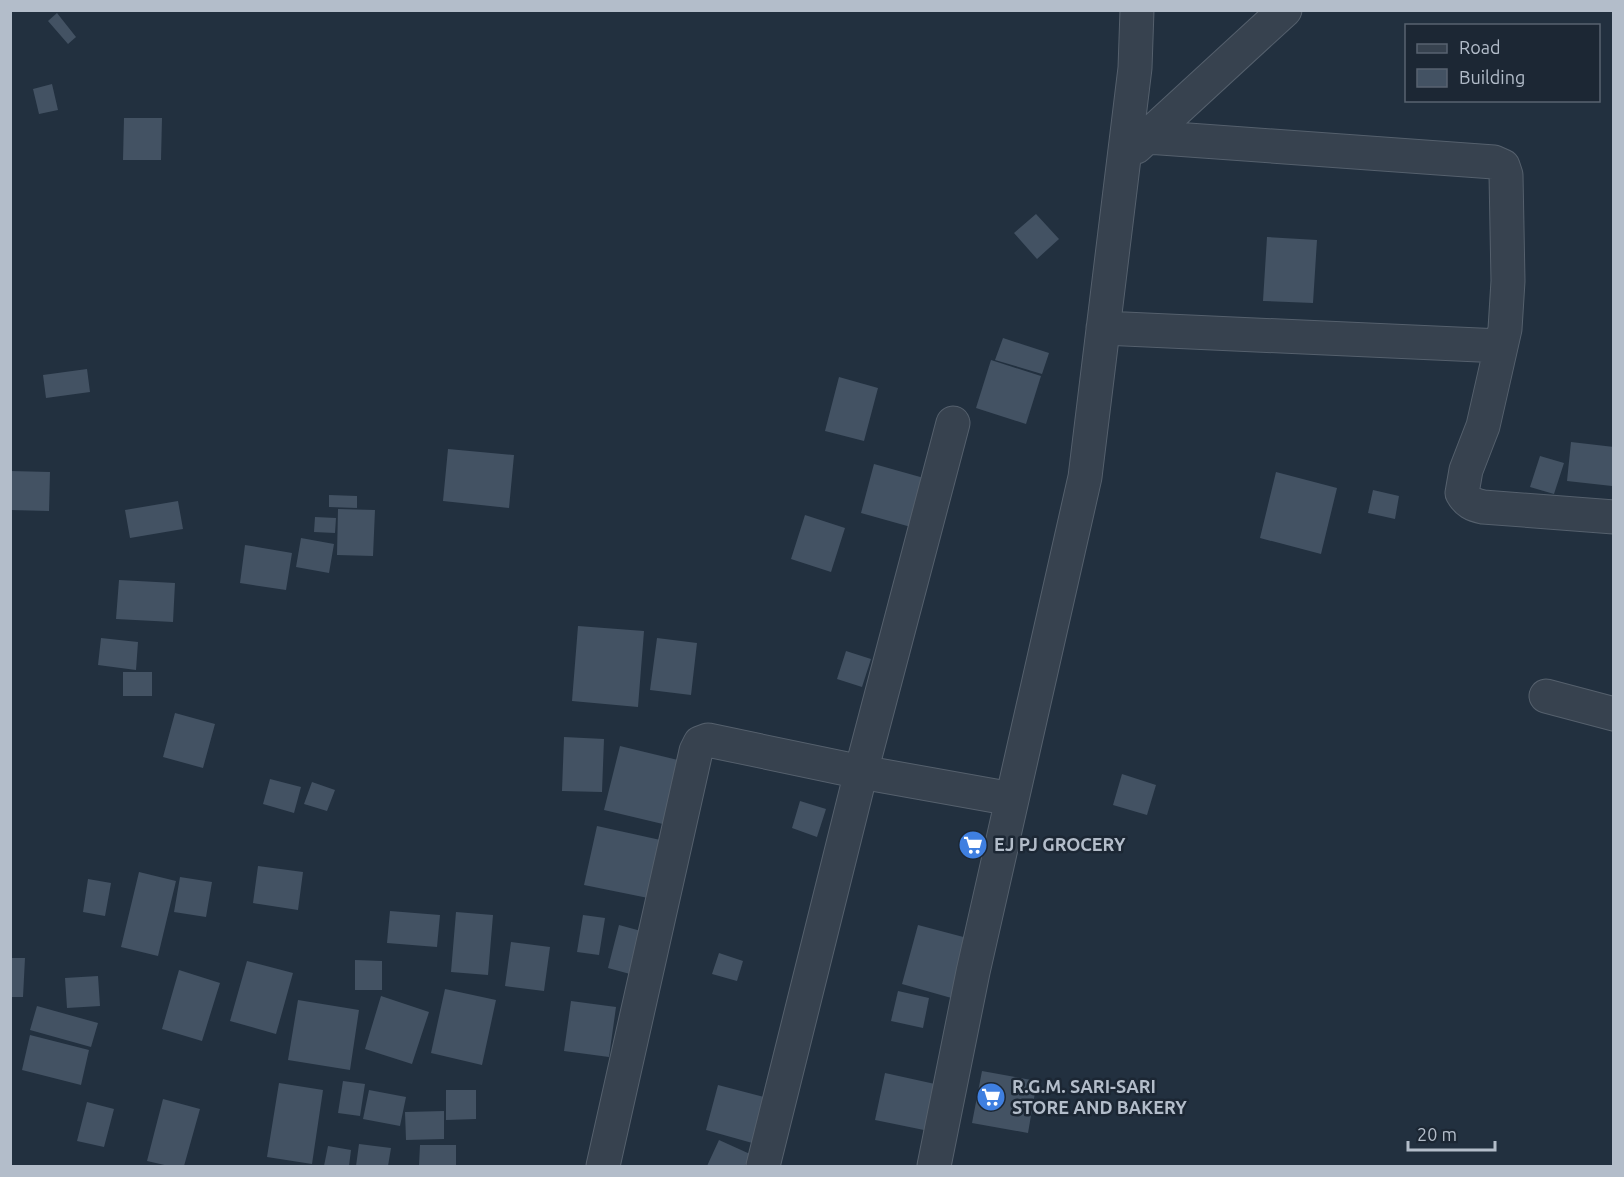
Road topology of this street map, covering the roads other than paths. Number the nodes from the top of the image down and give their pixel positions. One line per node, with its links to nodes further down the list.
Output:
1 (1137, 10): 3 (street)
2 (1285, 10): 3 (street)
3 (1135, 148): 4 (street); 5 (street)
4 (1103, 328): 5 (street); 11 (street)
5 (1501, 345): 7 (street)
6 (953, 423): 10 (street)
7 (1614, 517)
8 (1546, 696): 9 (street)
9 (1614, 714)
10 (861, 772): 11 (street); 12 (street); 13 (street)
11 (1012, 799): 14 (street)
12 (603, 1167)
13 (763, 1167)
14 (934, 1167)

